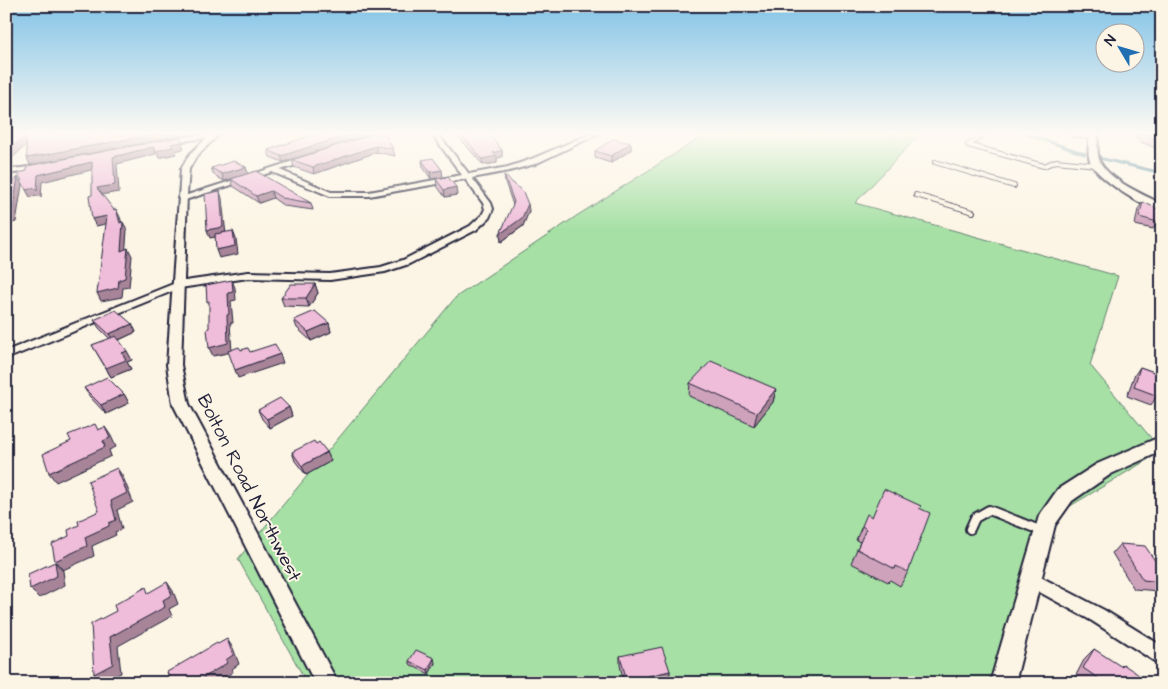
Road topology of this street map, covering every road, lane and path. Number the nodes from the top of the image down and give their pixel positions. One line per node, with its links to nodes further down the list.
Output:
1 (47, 166): 9 (street)
2 (187, 166): 13 (street, Bolton Road Northwest)
3 (285, 166): 8 (street)
4 (460, 166): 10 (street)
5 (521, 166): 10 (street)
6 (948, 166): 11 (lane)
7 (1099, 166): 16 (main road)
8 (274, 170): 10 (street); 13 (street)
9 (7, 173)
10 (468, 177): 18 (street)
11 (1014, 186)
12 (916, 195): 15 (lane)
13 (182, 198): 18 (street, Bolton Road Northwest)
14 (950, 201): 15 (lane)
15 (945, 205): 17 (lane)
16 (1162, 209)
17 (973, 212)
18 (178, 285): 19 (street); 25 (street, Bolton Road Northwest)
19 (6, 355)
20 (1161, 444): 22 (main road)
21 (970, 530): 22 (lane)
22 (1044, 532): 23 (main road)
23 (1031, 579): 24 (street); 26 (main road)
24 (1162, 657)
25 (327, 683)
26 (1002, 683)

